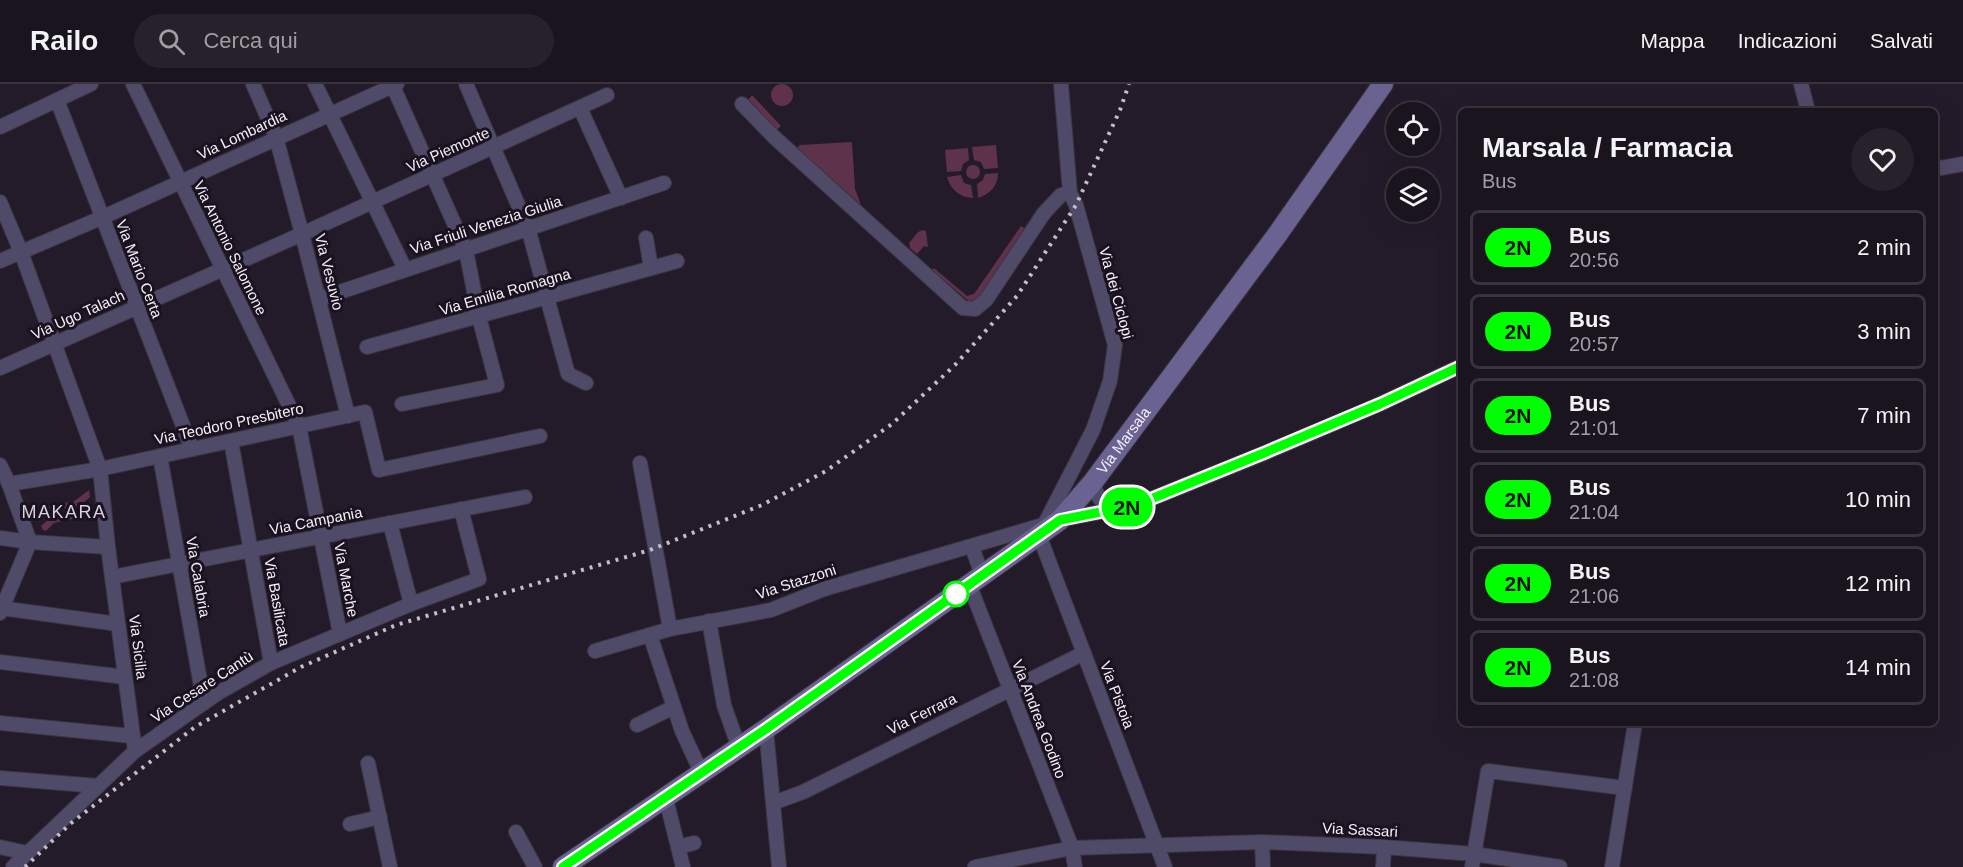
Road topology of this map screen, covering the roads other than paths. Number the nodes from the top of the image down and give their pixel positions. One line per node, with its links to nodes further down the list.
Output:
1 (91, 84): 11 (street)
2 (133, 84): 23 (street, Via Antonio Salomone)
3 (253, 84): 17 (street, Via Vesuvio)
4 (315, 84): 15 (street)
5 (466, 84): 18 (street)
6 (1060, 84): 25 (street, Via dei Ciclopi)
7 (1383, 84): 59 (main road, Via Marsala)
8 (1801, 84): 14 (street)
9 (394, 85): 15 (street, Via Lombardia); 22 (street)
10 (607, 95): 13 (street, Via Piemonte)
11 (57, 100): 16 (street); 29 (street, Via Mario Certa)
12 (742, 104): 25 (street)
13 (580, 108): 18 (street, Via Piemonte); 26 (street)
14 (1807, 108)
15 (330, 114): 17 (street, Via Lombardia); 28 (street)
16 (0, 127)
17 (276, 137): 23 (street, Via Lombardia); 31 (street, Via Vesuvio)
18 (494, 147): 22 (street, Via Piemonte); 30 (street)
19 (1963, 155): 20 (street)
20 (1959, 166): 21 (street)
21 (1938, 169)
22 (431, 176): 28 (street, Via Piemonte); 33 (street)
23 (180, 182): 29 (street, Via Lombardia); 38 (street, Via Antonio Salomone)
24 (664, 183): 26 (street, Via Friuli Venezia Giulia)
25 (1070, 193): 65 (street, Via dei Ciclopi)
26 (621, 198): 30 (street, Via Friuli Venezia Giulia)
27 (0, 202): 34 (street, Via Sicilia)
28 (373, 202): 31 (street, Via Piemonte); 39 (street)
29 (101, 218): 34 (street, Via Lombardia); 42 (street, Via Mario Certa)
30 (528, 228): 33 (street, Via Friuli Venezia Giulia); 40 (street)
31 (302, 234): 38 (street, Via Ugo Talach); 41 (street, Via Vesuvio)
32 (646, 238): 37 (street)
33 (466, 250): 39 (street, Via Friuli Venezia Giulia); 43 (street)
34 (21, 252): 35 (street, Via Lombardia); 44 (street, Via Sicilia)
35 (0, 261)
36 (677, 261): 37 (street, Via Emilia Romagna)
37 (651, 268): 40 (street, Via Emilia Romagna)
38 (221, 269): 42 (street, Via Ugo Talach); 51 (street, Via Antonio Salomone)
39 (405, 269): 41 (street, Via Friuli Venezia Giulia)
40 (546, 297): 43 (street, Via Emilia Romagna); 48 (street)
41 (319, 299): 50 (street, Via Vesuvio)
42 (136, 307): 44 (street, Via Ugo Talach); 54 (street, Via Mario Certa)
43 (479, 317): 45 (street, Via Emilia Romagna); 49 (street)
44 (54, 344): 47 (street, Via Ugo Talach); 58 (street, Via Sicilia)
45 (367, 346)
46 (1458, 367): 63 (street, Via Stazzoni)
47 (0, 368)
48 (586, 383)
49 (402, 404)
50 (348, 416): 51 (street, Via Teodoro Presbitero); 52 (street, Via Teodoro Presbitero)
51 (299, 426): 53 (street, Via Teodoro Presbitero); 66 (street, Via Marche)
52 (540, 436)
53 (231, 441): 54 (street, Via Teodoro Presbitero); 71 (street, Via Basilicata)
54 (192, 449): 55 (street, Via Teodoro Presbitero)
55 (160, 456): 58 (street, Via Teodoro Presbitero); 72 (street, Via Calabria)
56 (640, 463): 79 (street)
57 (0, 465): 60 (street)
58 (100, 469): 60 (street, Via Teodoro Presbitero); 69 (street, Via Sicilia)
59 (1093, 482): 63 (street); 65 (main road, Via Marsala)
60 (9, 484): 68 (street)
61 (525, 497): 62 (street, Via Campania)
62 (461, 509): 64 (street, Via Campania); 75 (street, Via Cesare Cantù)
63 (1120, 509): 65 (street, Via Stazzoni)
64 (390, 523): 66 (street, Via Campania); 75 (street)
65 (1046, 528): 70 (street, Via Stazzoni); 74 (main road, Via Marsala); 83 (street, Via Pistoia)
66 (321, 537): 71 (street, Via Campania); 80 (street, Via Marche)
67 (0, 538): 68 (street)
68 (30, 542): 69 (street); 76 (street)
69 (108, 547): 73 (street, Via Sicilia)
70 (972, 547): 74 (street); 77 (street, Via Stazzoni)
71 (251, 550): 72 (street, Via Campania); 85 (street, Via Basilicata)
72 (179, 564): 73 (street, Via Campania); 88 (street, Via Calabria)
73 (112, 577): 78 (street, Via Sicilia)
74 (976, 580): 87 (street, Via Andrea Godino); 93 (main road, Via Marsala)
75 (411, 604): 80 (street, Via Cesare Cantù)
76 (1, 610): 78 (street)
77 (709, 621): 79 (street, Via Stazzoni); 95 (street)
78 (118, 624): 86 (street, Via Sicilia)
79 (670, 629): 81 (street, Via Stazzoni)
80 (340, 634): 85 (street, Via Cesare Cantù)
81 (650, 635): 82 (street, Via Stazzoni); 89 (street)
82 (595, 651)
83 (1084, 653): 87 (street, Via Ferrara); 109 (street, Via Pistoia)
84 (0, 662): 86 (street)
85 (272, 663): 88 (street, Via Cesare Cantù)
86 (125, 677): 94 (street, Via Sicilia)
87 (1010, 690): 103 (street, Via Ferrara); 113 (street, Via Andrea Godino)
88 (204, 703): 96 (street, Via Cesare Cantù)
89 (674, 706): 91 (street); 98 (street)
90 (0, 723): 94 (street)
91 (637, 725)
92 (1635, 726): 101 (street)
93 (766, 729): 95 (main road, Via Marsala); 103 (street)
94 (132, 736): 96 (street, Via Sicilia)
95 (739, 748): 98 (main road, Via Marsala)
96 (135, 751): 100 (street, Via Cesare Cantù)
97 (368, 763): 104 (street)
98 (702, 774): 102 (main road, Via Marsala)
99 (0, 778): 100 (street)
100 (98, 786): 114 (street, Via Cesare Cantù)
101 (1625, 788): 115 (street); 128 (street)
102 (666, 799): 110 (street); 119 (main road, Via Marsala)
103 (773, 803): 121 (street)
104 (380, 817): 105 (street); 117 (street)
105 (350, 824)
106 (516, 832): 118 (street)
107 (1262, 842): 109 (street, Via Sassari); 112 (street, Via Sassari); 125 (street)
108 (694, 843): 110 (street)
109 (1157, 845): 113 (street, Via Sassari); 124 (street, Via Pistoia)
110 (678, 846): 120 (street)
111 (0, 847): 114 (street)
112 (1384, 847): 115 (street, Via Sassari); 126 (street)
113 (1072, 848): 122 (street, Via Sassari); 123 (street, Via Andrea Godino)
114 (27, 853): 116 (street, Via Cesare Cantù)
115 (1473, 860): 127 (street, Via Sassari)
116 (13, 867)
117 (390, 867)
118 (535, 867)
119 (563, 867)
120 (683, 867)
121 (779, 867)
122 (975, 867)
123 (1075, 867)
124 (1165, 867)
125 (1263, 867)
126 (1383, 867)
127 (1560, 867)
128 (1612, 867)

